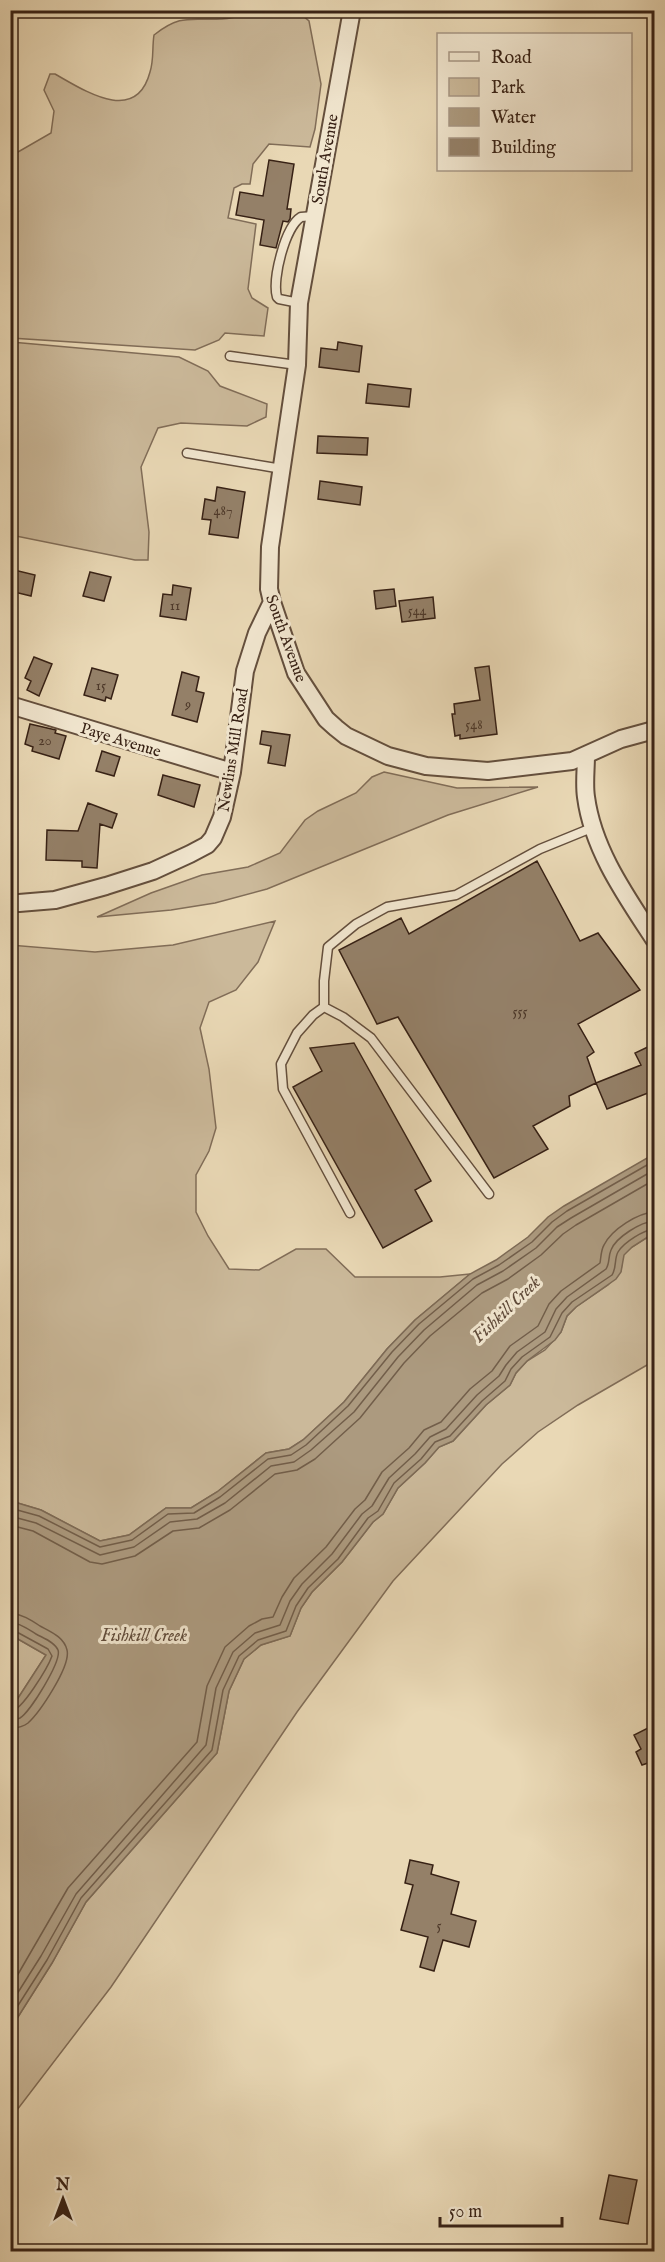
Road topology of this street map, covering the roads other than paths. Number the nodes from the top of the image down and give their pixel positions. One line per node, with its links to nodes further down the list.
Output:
1 (352, 10): 2 (street, South Avenue)
2 (314, 216): 3 (street, South Avenue); 3 (lane)
3 (299, 303): 5 (street, South Avenue)
4 (230, 356): 5 (lane)
5 (297, 365): 7 (street, South Avenue)
6 (187, 453): 7 (lane)
7 (282, 469): 8 (street, South Avenue)
8 (272, 602): 11 (street, South Avenue); 12 (street, Newlins Mill Road)
9 (10, 705): 12 (street, Paye Avenue)
10 (654, 730): 11 (street, South Avenue)
11 (586, 755): 13 (street)
12 (232, 772): 14 (street, Newlins Mill Road)
13 (594, 827): 15 (street); 16 (lane)
14 (19, 903)
15 (654, 939)
16 (324, 1007): 17 (lane); 18 (lane)
17 (489, 1194)
18 (350, 1213)

